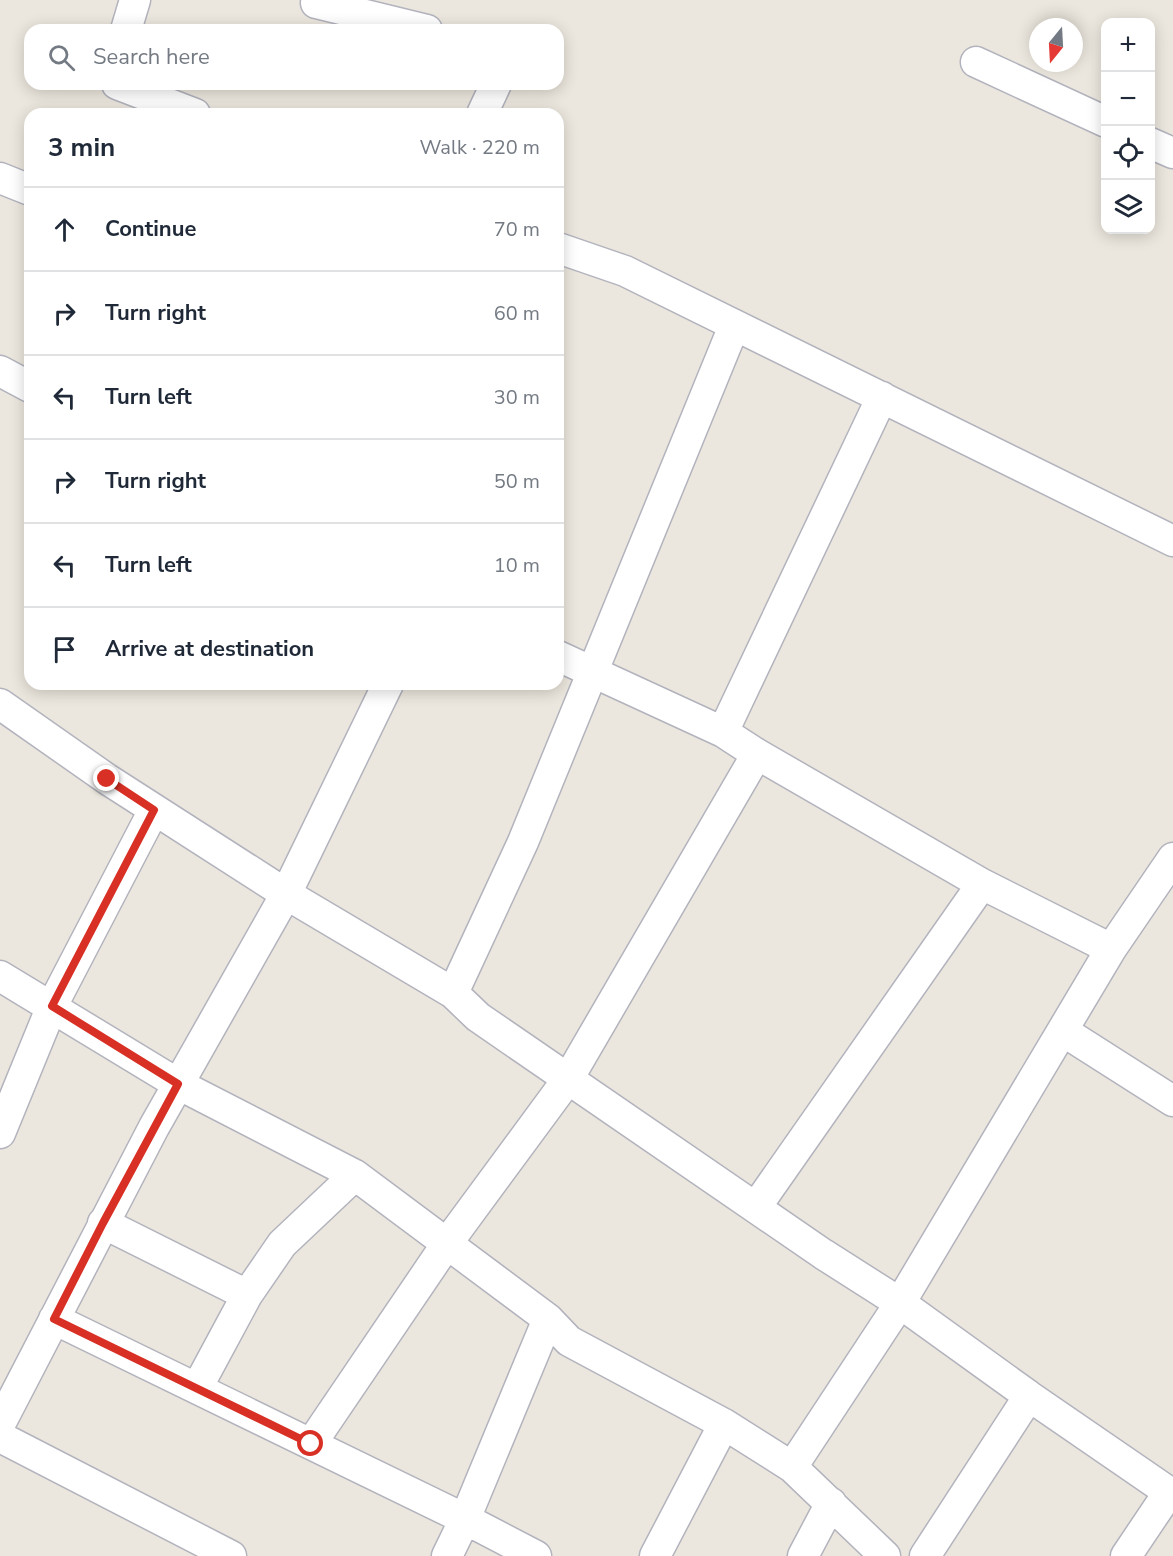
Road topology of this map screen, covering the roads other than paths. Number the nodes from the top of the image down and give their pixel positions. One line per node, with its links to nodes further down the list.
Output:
1 (135, 0): 3 (street)
2 (313, 1): 4 (street)
3 (128, 24)
4 (403, 24)
5 (976, 62): 10 (street)
6 (130, 90): 8 (street)
7 (493, 90): 9 (street)
8 (170, 108)
9 (485, 108)
10 (1101, 120)
11 (1155, 145): 12 (street)
12 (1173, 153)
13 (0, 178): 14 (street)
14 (24, 188)
15 (564, 250): 16 (street)
16 (734, 326): 19 (street); 22 (street)
17 (0, 371): 18 (street)
18 (24, 384)
19 (882, 397): 20 (street); 25 (street)
20 (1173, 541)
21 (564, 659): 22 (street)
22 (592, 672): 25 (street); 33 (street)
23 (385, 690): 30 (street)
24 (0, 704): 27 (street)
25 (723, 732): 26 (street)
26 (758, 754): 29 (street); 36 (street)
27 (154, 810): 30 (street); 34 (street)
28 (1168, 875): 31 (street)
29 (982, 884): 31 (street); 41 (street)
30 (286, 894): 33 (street); 37 (street)
31 (1111, 949): 35 (street)
32 (0, 976): 34 (street)
33 (453, 993): 36 (street)
34 (52, 1006): 37 (street); 39 (street)
35 (1063, 1031): 38 (street); 45 (street)
36 (568, 1079): 41 (street); 43 (street)
37 (178, 1084): 40 (street); 42 (street)
38 (1173, 1101)
39 (0, 1132)
40 (355, 1174): 43 (street); 44 (street)
41 (756, 1207): 45 (street)
42 (103, 1223): 44 (street); 47 (street)
43 (448, 1242): 46 (street); 53 (street)
44 (247, 1295): 48 (street)
45 (900, 1303): 49 (street); 54 (street)
46 (548, 1318): 51 (street); 57 (street)
47 (54, 1319): 48 (street); 50 (street)
48 (197, 1388): 53 (street)
49 (1029, 1396): 55 (street); 64 (street)
50 (0, 1424)
51 (724, 1424): 54 (street); 61 (street)
52 (0, 1437): 58 (street)
53 (311, 1444): 57 (street)
54 (792, 1467): 56 (street)
55 (1171, 1493): 65 (street)
56 (831, 1503): 62 (street); 63 (street)
57 (465, 1519): 59 (street); 60 (street)
58 (231, 1556)
59 (447, 1556)
60 (536, 1556)
61 (655, 1556)
62 (803, 1556)
63 (885, 1556)
64 (925, 1556)
65 (1126, 1556)

